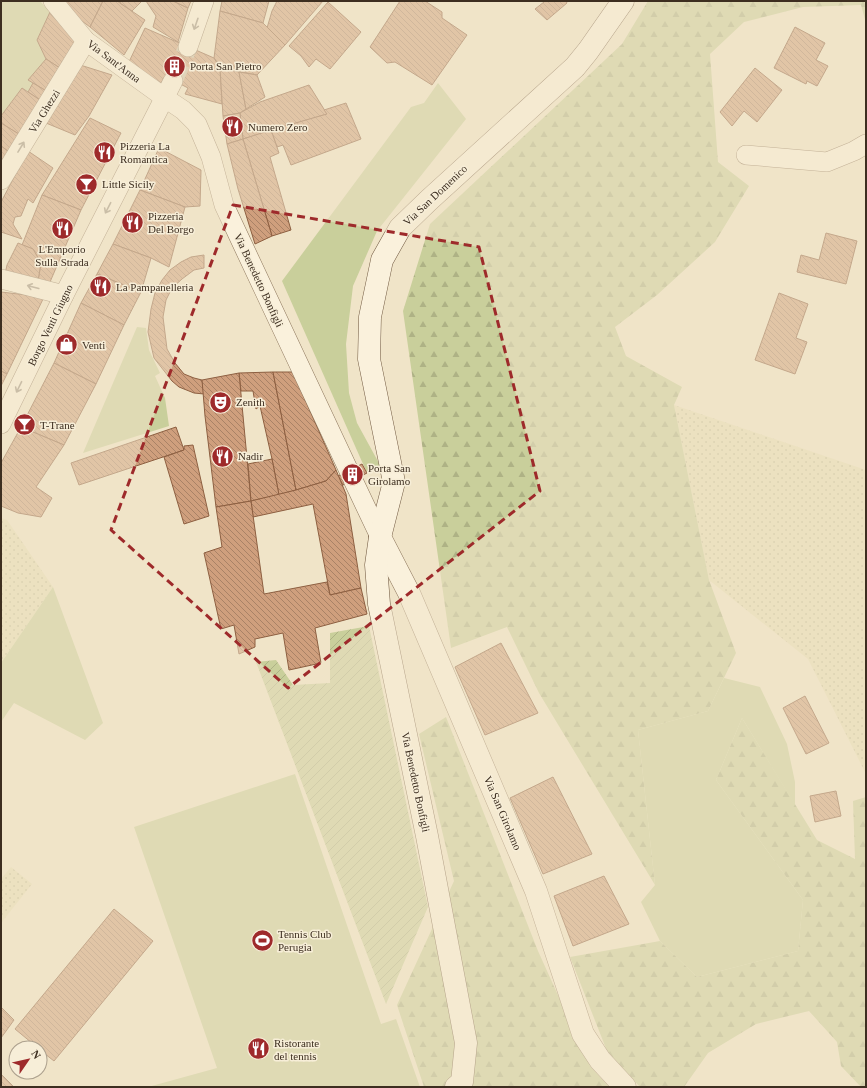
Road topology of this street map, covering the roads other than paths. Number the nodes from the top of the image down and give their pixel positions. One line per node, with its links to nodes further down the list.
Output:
1 (53, 1): 4 (street, Via Sant'Anna)
2 (204, 1): 5 (street, one-way to 5)
3 (623, 1): 14 (main road, Via San Domenico)
4 (86, 42): 7 (street, Via Sant'Anna); 10 (street, Via Ghezzi, one-way to 4)
5 (188, 48)
6 (173, 81): 7 (street, Borgo Venti Giugno)
7 (164, 98): 12 (street, Borgo Venti Giugno, one-way to 12); 14 (street, Via Benedetto Bonfigli)
8 (866, 144): 9 (street)
9 (746, 154)
10 (1, 180)
11 (1, 279): 12 (street, one-way to 11)
12 (64, 295): 13 (street, Borgo Venti Giugno, one-way to 13)
13 (1, 424)
14 (380, 537): 15 (main road, Via Benedetto Bonfigli); 16 (main road, Via San Girolamo)
15 (456, 1087)
16 (625, 1087)

